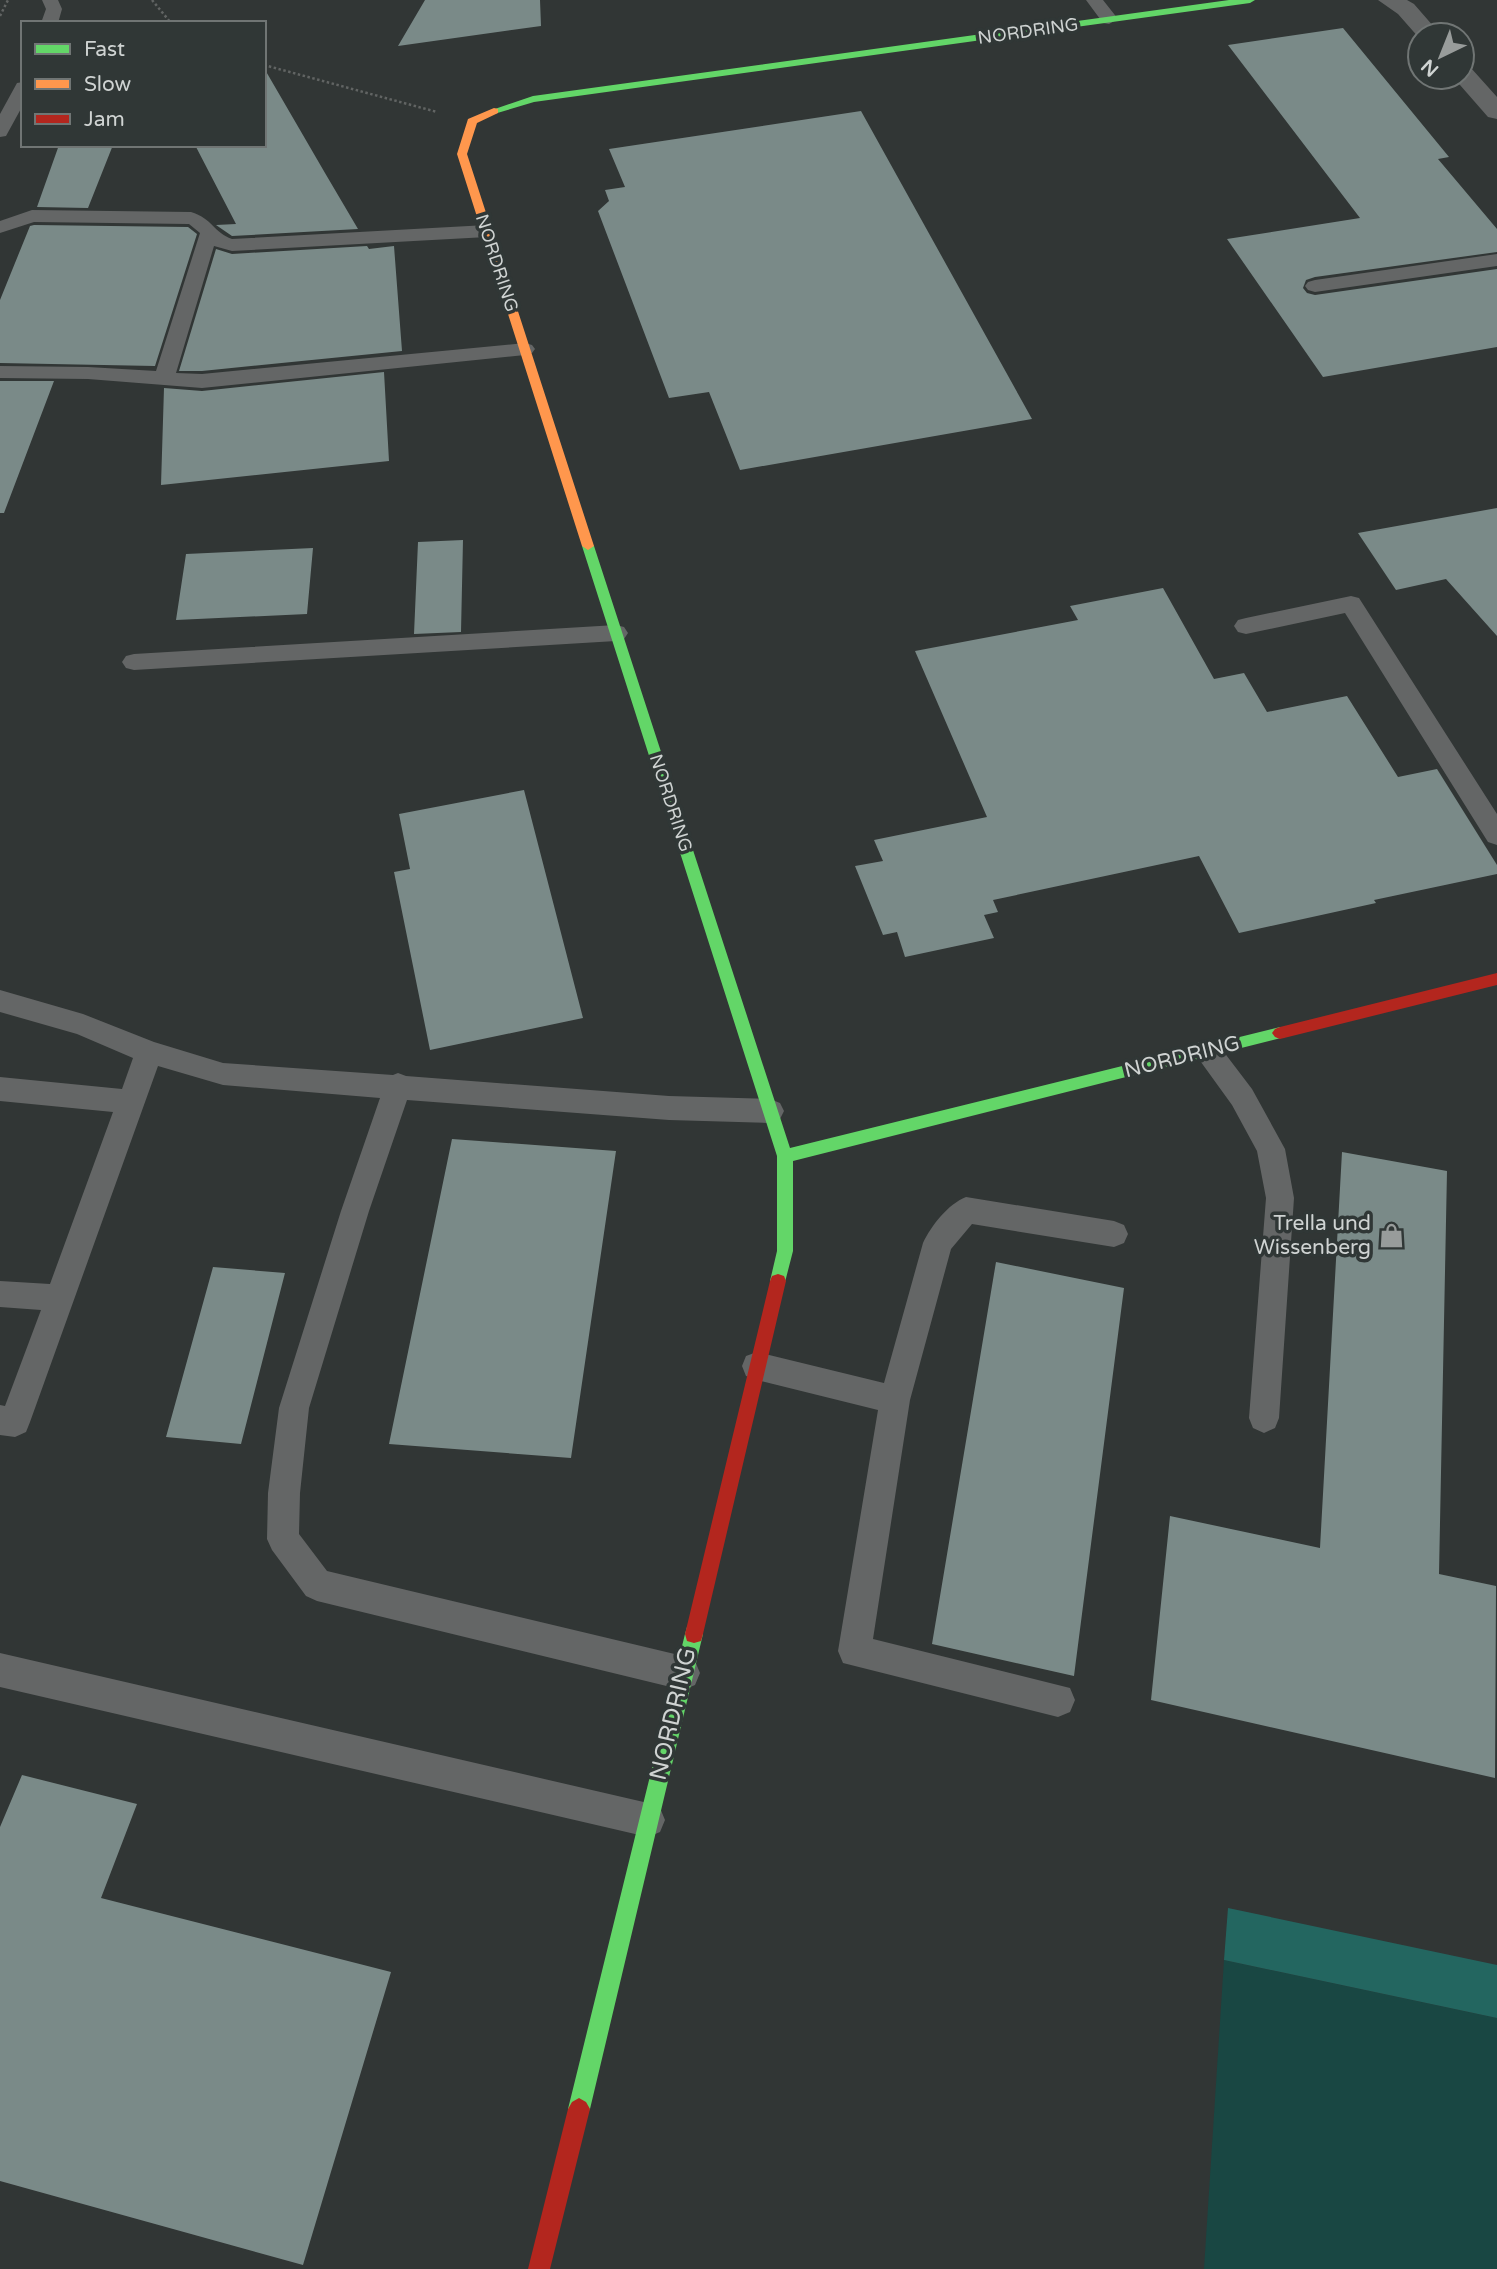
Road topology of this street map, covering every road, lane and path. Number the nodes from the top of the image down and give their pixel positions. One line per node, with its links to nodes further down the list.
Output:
1 (8, 0): 7 (path)
2 (50, 0): 9 (lane)
3 (152, 0): 10 (path)
4 (1094, 0): 8 (lane)
5 (1250, 0): 8 (street, NORDRING)
6 (1390, 0): 11 (street)
7 (0, 16)
8 (1109, 19): 16 (street, NORDRING)
9 (50, 21)
10 (169, 21)
11 (1417, 21)
12 (266, 66): 16 (path)
13 (1476, 89): 15 (street)
14 (21, 91): 17 (lane)
15 (1497, 112)
16 (472, 121): 19 (street, NORDRING)
17 (0, 132)
18 (0, 227): 20 (lane)
19 (487, 230): 20 (lane); 23 (street, NORDRING)
20 (208, 235): 25 (lane)
21 (1497, 260): 22 (lane)
22 (1315, 286)
23 (525, 349): 25 (lane); 27 (street, NORDRING)
24 (0, 372): 25 (lane)
25 (164, 380)
26 (1246, 626): 29 (lane)
27 (616, 633): 28 (lane); 37 (street, NORDRING)
28 (134, 662)
29 (1497, 835)
30 (1497, 979): 32 (street, NORDRING)
31 (0, 1001): 33 (lane)
32 (1206, 1051): 38 (street, NORDRING); 44 (lane)
33 (149, 1052): 34 (lane); 36 (lane)
34 (398, 1085): 37 (lane); 47 (lane)
35 (0, 1089): 36 (lane)
36 (131, 1102): 41 (lane)
37 (770, 1111): 38 (street, NORDRING)
38 (785, 1156): 42 (street, NORDRING)
39 (1114, 1234): 43 (lane)
40 (0, 1294): 41 (lane)
41 (60, 1298): 45 (lane)
42 (757, 1366): 43 (lane); 47 (street, NORDRING)
43 (895, 1400): 48 (lane)
44 (1264, 1418)
45 (0, 1420)
46 (0, 1670): 49 (lane)
47 (683, 1673): 49 (street, NORDRING)
48 (1058, 1700)
49 (648, 1820): 50 (street, NORDRING)
50 (539, 2269)

